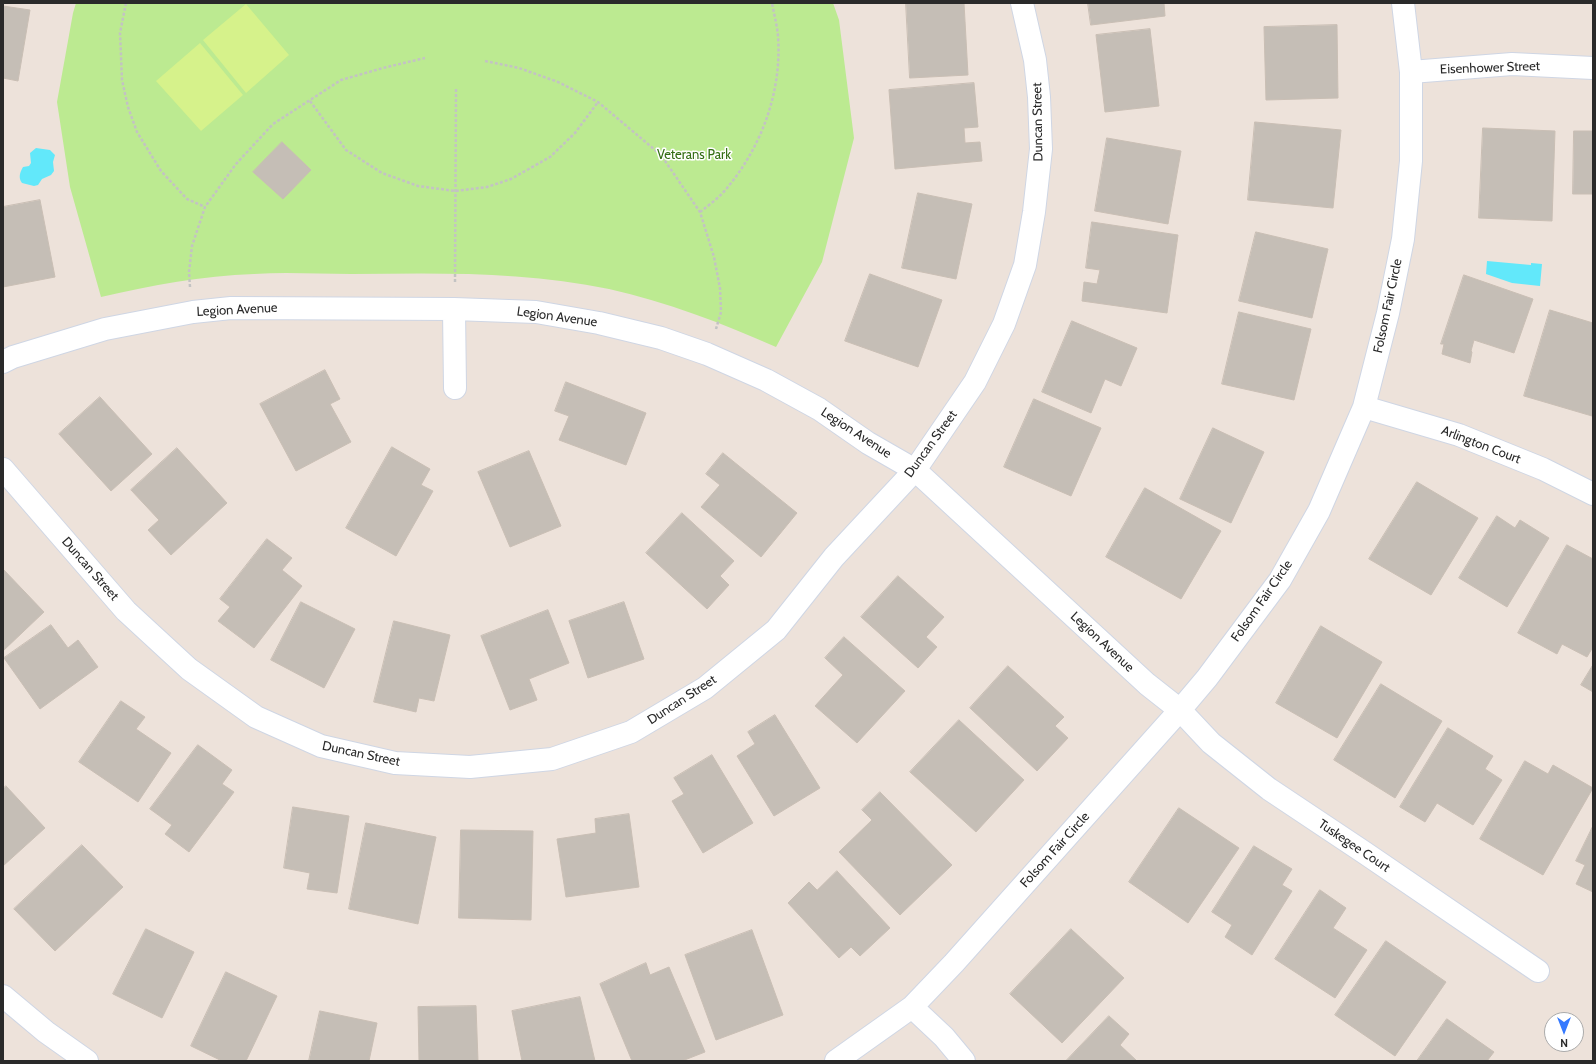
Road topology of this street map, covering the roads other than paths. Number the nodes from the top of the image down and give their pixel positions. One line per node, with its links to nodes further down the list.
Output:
1 (1022, 3): 10 (street, Duncan Street)
2 (1403, 3): 4 (street, Folsom Fair Circle)
3 (1593, 68): 4 (street, Eisenhower Street)
4 (1411, 72): 8 (street, Folsom Fair Circle)
5 (454, 309): 6 (street, Legion Avenue); 7 (street); 10 (street, Legion Avenue)
6 (3, 362)
7 (455, 388)
8 (1364, 407): 11 (street, Arlington Court); 12 (street, Folsom Fair Circle)
9 (3, 469): 10 (street, Duncan Street)
10 (915, 470): 12 (street, Legion Avenue)
11 (1593, 494)
12 (1180, 710): 13 (street, Tuskegee Court); 15 (street, Folsom Fair Circle)
13 (1538, 971)
14 (3, 996): 16 (street)
15 (912, 1006): 17 (street, Folsom Fair Circle); 18 (street)
16 (87, 1061)
17 (836, 1061)
18 (964, 1061)

